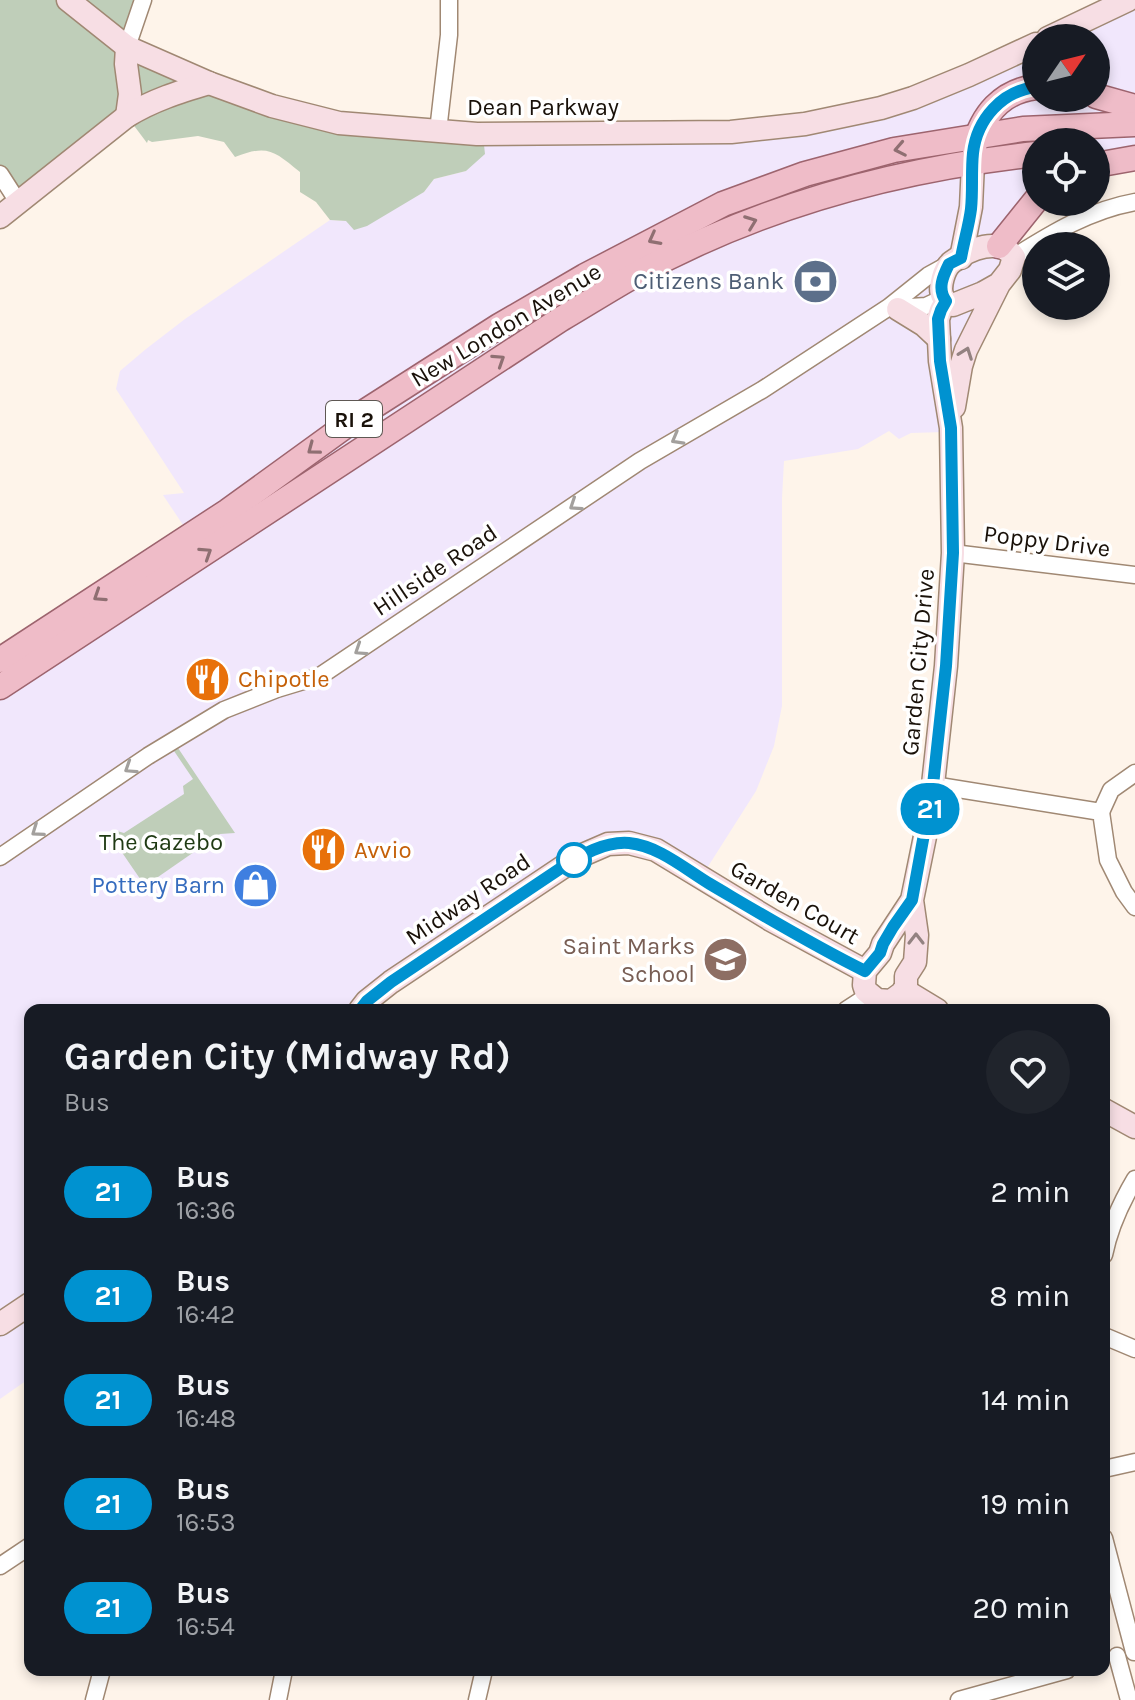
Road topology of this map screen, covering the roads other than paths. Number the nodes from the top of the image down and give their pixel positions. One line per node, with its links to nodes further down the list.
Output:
1 (68, 0): 6 (street, Dean Parkway)
2 (143, 0): 6 (street)
3 (449, 0): 14 (street)
4 (1128, 0): 5 (street)
5 (1077, 24)
6 (127, 47): 8 (street, Dean Parkway); 12 (street)
7 (1022, 50): 14 (street, Dean Parkway)
8 (209, 83): 12 (street); 14 (street, Dean Parkway)
9 (1022, 90): 15 (main road)
10 (1110, 100): 11 (main road)
11 (1135, 107)
12 (127, 116): 22 (street)
13 (1135, 124): 15 (main road, RI 2)
14 (438, 131)
15 (977, 135): 20 (main road); 35 (main road, New London Avenue / RI 2, one-way to 35)
16 (1110, 153): 18 (main road)
17 (1022, 156): 20 (main road, RI 2)
18 (1135, 156): 19 (main road)
19 (1110, 162)
20 (973, 163): 27 (street, Garden City Drive); 36 (main road, New London Avenue / RI 2, one-way to 20)
21 (0, 174): 22 (street)
22 (18, 202): 25 (street)
23 (1135, 202): 26 (street)
24 (1027, 216): 26 (main road)
25 (0, 217)
26 (1007, 252): 27 (street); 28 (street, Garden City Drive)
27 (955, 261): 29 (street, Garden City Drive); 30 (street, Hillside Road)
28 (999, 284): 29 (street); 32 (street, Garden City Drive, one-way to 28)
29 (945, 300): 30 (street, Hillside Road); 31 (street, Garden City Drive)
30 (894, 308): 31 (street); 40 (street, Hillside Road, one-way to 40)
31 (939, 339): 32 (street, Garden City Drive)
32 (951, 428): 33 (street, Garden City Drive)
33 (953, 553): 34 (street, Poppy Drive); 38 (street, Garden City Drive)
34 (1135, 575)
35 (0, 660)
36 (0, 687)
37 (1135, 773): 39 (street)
38 (933, 785): 39 (street); 42 (street, Garden City Drive)
39 (1101, 812): 43 (street)
40 (0, 857)
41 (700, 878): 44 (street, Garden Court); 47 (street, Midway Road)
42 (912, 900): 44 (street, Garden City Drive); 45 (street, Garden City Drive, one-way to 42)
43 (1135, 907)
44 (870, 966): 45 (street); 46 (street)
45 (901, 994): 46 (street); 49 (street)
46 (869, 995): 48 (street)
47 (365, 1004)
48 (855, 1004)
49 (924, 1004)
50 (1110, 1113): 51 (street)
51 (1135, 1127)
52 (1135, 1179): 53 (street)
53 (1110, 1235)
54 (24, 1308): 55 (street)
55 (0, 1324)
56 (1110, 1339): 57 (street)
57 (1135, 1349)
58 (1135, 1462): 59 (street)
59 (1110, 1468)
60 (24, 1550): 61 (street)
61 (0, 1566)
62 (1110, 1577): 63 (street)
63 (1122, 1655): 72 (street)
64 (100, 1676): 68 (street)
65 (283, 1676): 69 (street)
66 (483, 1676): 70 (street)
67 (1045, 1676): 71 (street)
68 (94, 1700)
69 (278, 1700)
70 (477, 1700)
71 (959, 1700)
72 (1129, 1700)

